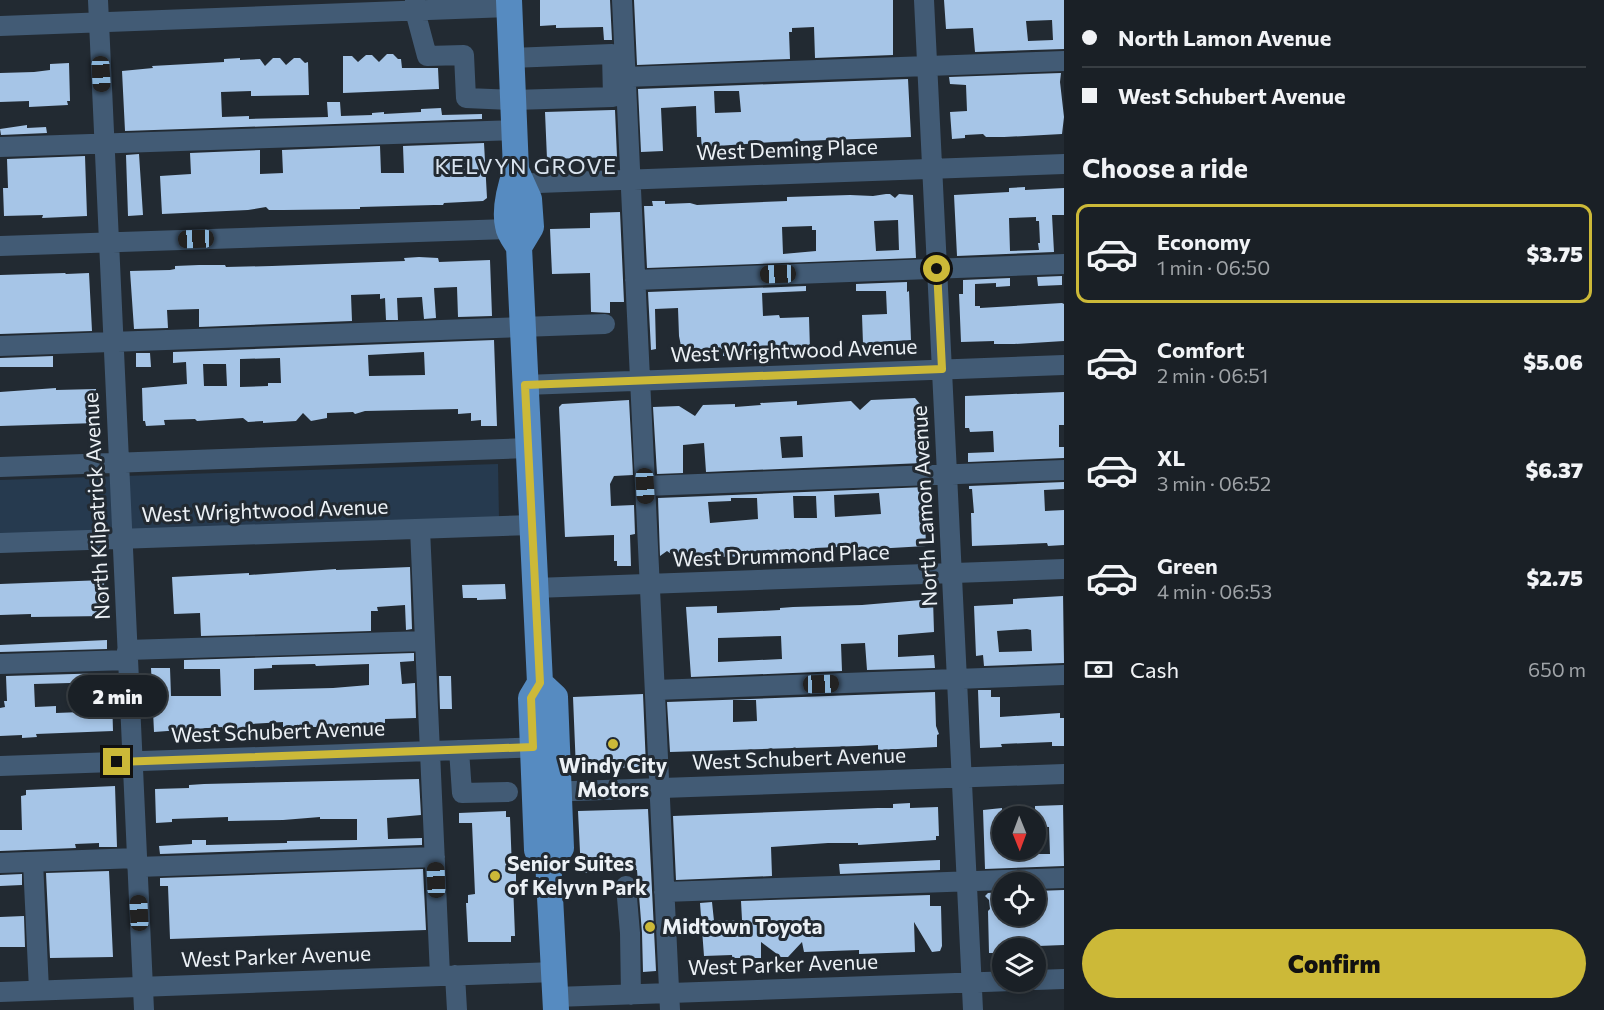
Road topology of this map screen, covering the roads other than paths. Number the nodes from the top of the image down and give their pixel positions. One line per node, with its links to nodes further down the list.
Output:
1 (98, 0): 6 (street, North Kilpatrick Avenue)
2 (622, 0): 11 (street)
3 (924, 0): 10 (street, North Lamon Avenue)
4 (509, 4): 5 (street); 8 (main road)
5 (415, 5): 6 (street); 12 (street)
6 (99, 22): 7 (street); 14 (street, North Kilpatrick Avenue)
7 (0, 26)
8 (511, 58): 12 (main road); 12 (street)
9 (1064, 61): 10 (street)
10 (927, 66): 11 (street); 17 (street, North Lamon Avenue)
11 (625, 77): 19 (street)
12 (513, 100): 13 (main road)
13 (514, 130): 14 (street); 18 (main road)
14 (104, 144): 15 (street); 21 (street, North Kilpatrick Avenue)
15 (0, 147)
16 (1064, 164): 17 (street, West Deming Place)
17 (932, 169): 19 (street, West Deming Place); 24 (street, North Lamon Avenue)
18 (516, 179): 19 (street, West Deming Place); 20 (main road)
19 (630, 179): 25 (street)
20 (513, 238): 21 (street); 27 (main road)
21 (109, 242): 22 (street); 28 (street, North Kilpatrick Avenue)
22 (0, 246)
23 (1064, 264): 24 (street)
24 (937, 269): 25 (street); 31 (street, North Lamon Avenue)
25 (635, 280): 32 (street)
26 (605, 324): 27 (street)
27 (522, 328): 28 (street); 33 (main road)
28 (113, 342): 29 (street); 35 (street, North Kilpatrick Avenue)
29 (0, 346)
30 (1064, 365): 31 (street, West Wrightwood Avenue)
31 (942, 369): 32 (street, West Wrightwood Avenue); 38 (street, North Lamon Avenue)
32 (640, 380): 33 (street, West Wrightwood Avenue); 39 (street)
33 (525, 385): 34 (main road)
34 (528, 448): 35 (street); 40 (main road)
35 (119, 463): 36 (street); 42 (street, North Kilpatrick Avenue)
36 (0, 467)
37 (1064, 470): 38 (street)
38 (947, 474): 39 (street); 45 (street, North Lamon Avenue)
39 (645, 486): 46 (street)
40 (532, 525): 41 (street, West Wrightwood Avenue); 47 (main road)
41 (420, 529): 42 (street, West Wrightwood Avenue); 48 (street)
42 (122, 539): 43 (street, West Wrightwood Avenue); 49 (street, North Kilpatrick Avenue)
43 (0, 543)
44 (1064, 569): 45 (street, West Drummond Place)
45 (952, 573): 46 (street, West Drummond Place); 52 (street, North Lamon Avenue)
46 (650, 584): 47 (street, West Drummond Place); 53 (street)
47 (536, 588): 54 (main road)
48 (425, 641): 49 (street); 56 (street)
49 (128, 655): 50 (street); 57 (street, North Kilpatrick Avenue)
50 (0, 664)
51 (1064, 675): 52 (street)
52 (957, 679): 53 (street); 60 (street, North Lamon Avenue)
53 (655, 690): 61 (street)
54 (545, 747): 55 (street, West Schubert Avenue); 63 (main road)
55 (459, 750): 56 (street, West Schubert Avenue); 62 (street)
56 (430, 751): 57 (street, West Schubert Avenue); 64 (street)
57 (132, 761): 58 (street, West Schubert Avenue); 67 (street, North Kilpatrick Avenue)
58 (0, 766)
59 (1064, 774): 60 (street, West Schubert Avenue)
60 (962, 777): 61 (street, West Schubert Avenue); 69 (street, North Lamon Avenue)
61 (659, 788): 63 (street, West Schubert Avenue); 71 (street)
62 (508, 792)
63 (547, 792): 72 (main road)
64 (435, 857): 67 (street); 73 (street)
65 (33, 862): 66 (street); 67 (street); 79 (street)
66 (0, 863)
67 (137, 863): 78 (street, North Kilpatrick Avenue)
68 (1064, 878): 69 (street)
69 (967, 881): 71 (street); 77 (street, North Lamon Avenue)
70 (626, 886): 81 (street)
71 (664, 892): 82 (street)
72 (554, 972): 73 (street, West Parker Avenue); 83 (main road)
73 (448, 975): 78 (street, West Parker Avenue); 85 (street)
74 (1064, 979): 75 (street)
75 (1046, 980)
76 (992, 982): 77 (street, West Parker Avenue)
77 (972, 983): 82 (street, West Parker Avenue); 86 (street, North Lamon Avenue)
78 (143, 986): 79 (street, West Parker Avenue); 84 (street, North Kilpatrick Avenue)
79 (39, 990): 80 (street, West Parker Avenue)
80 (0, 992)
81 (631, 995): 82 (street, West Parker Avenue); 83 (street, West Parker Avenue)
82 (669, 1002)
83 (555, 1004)
84 (144, 1010)
85 (457, 1010)
86 (973, 1010)

